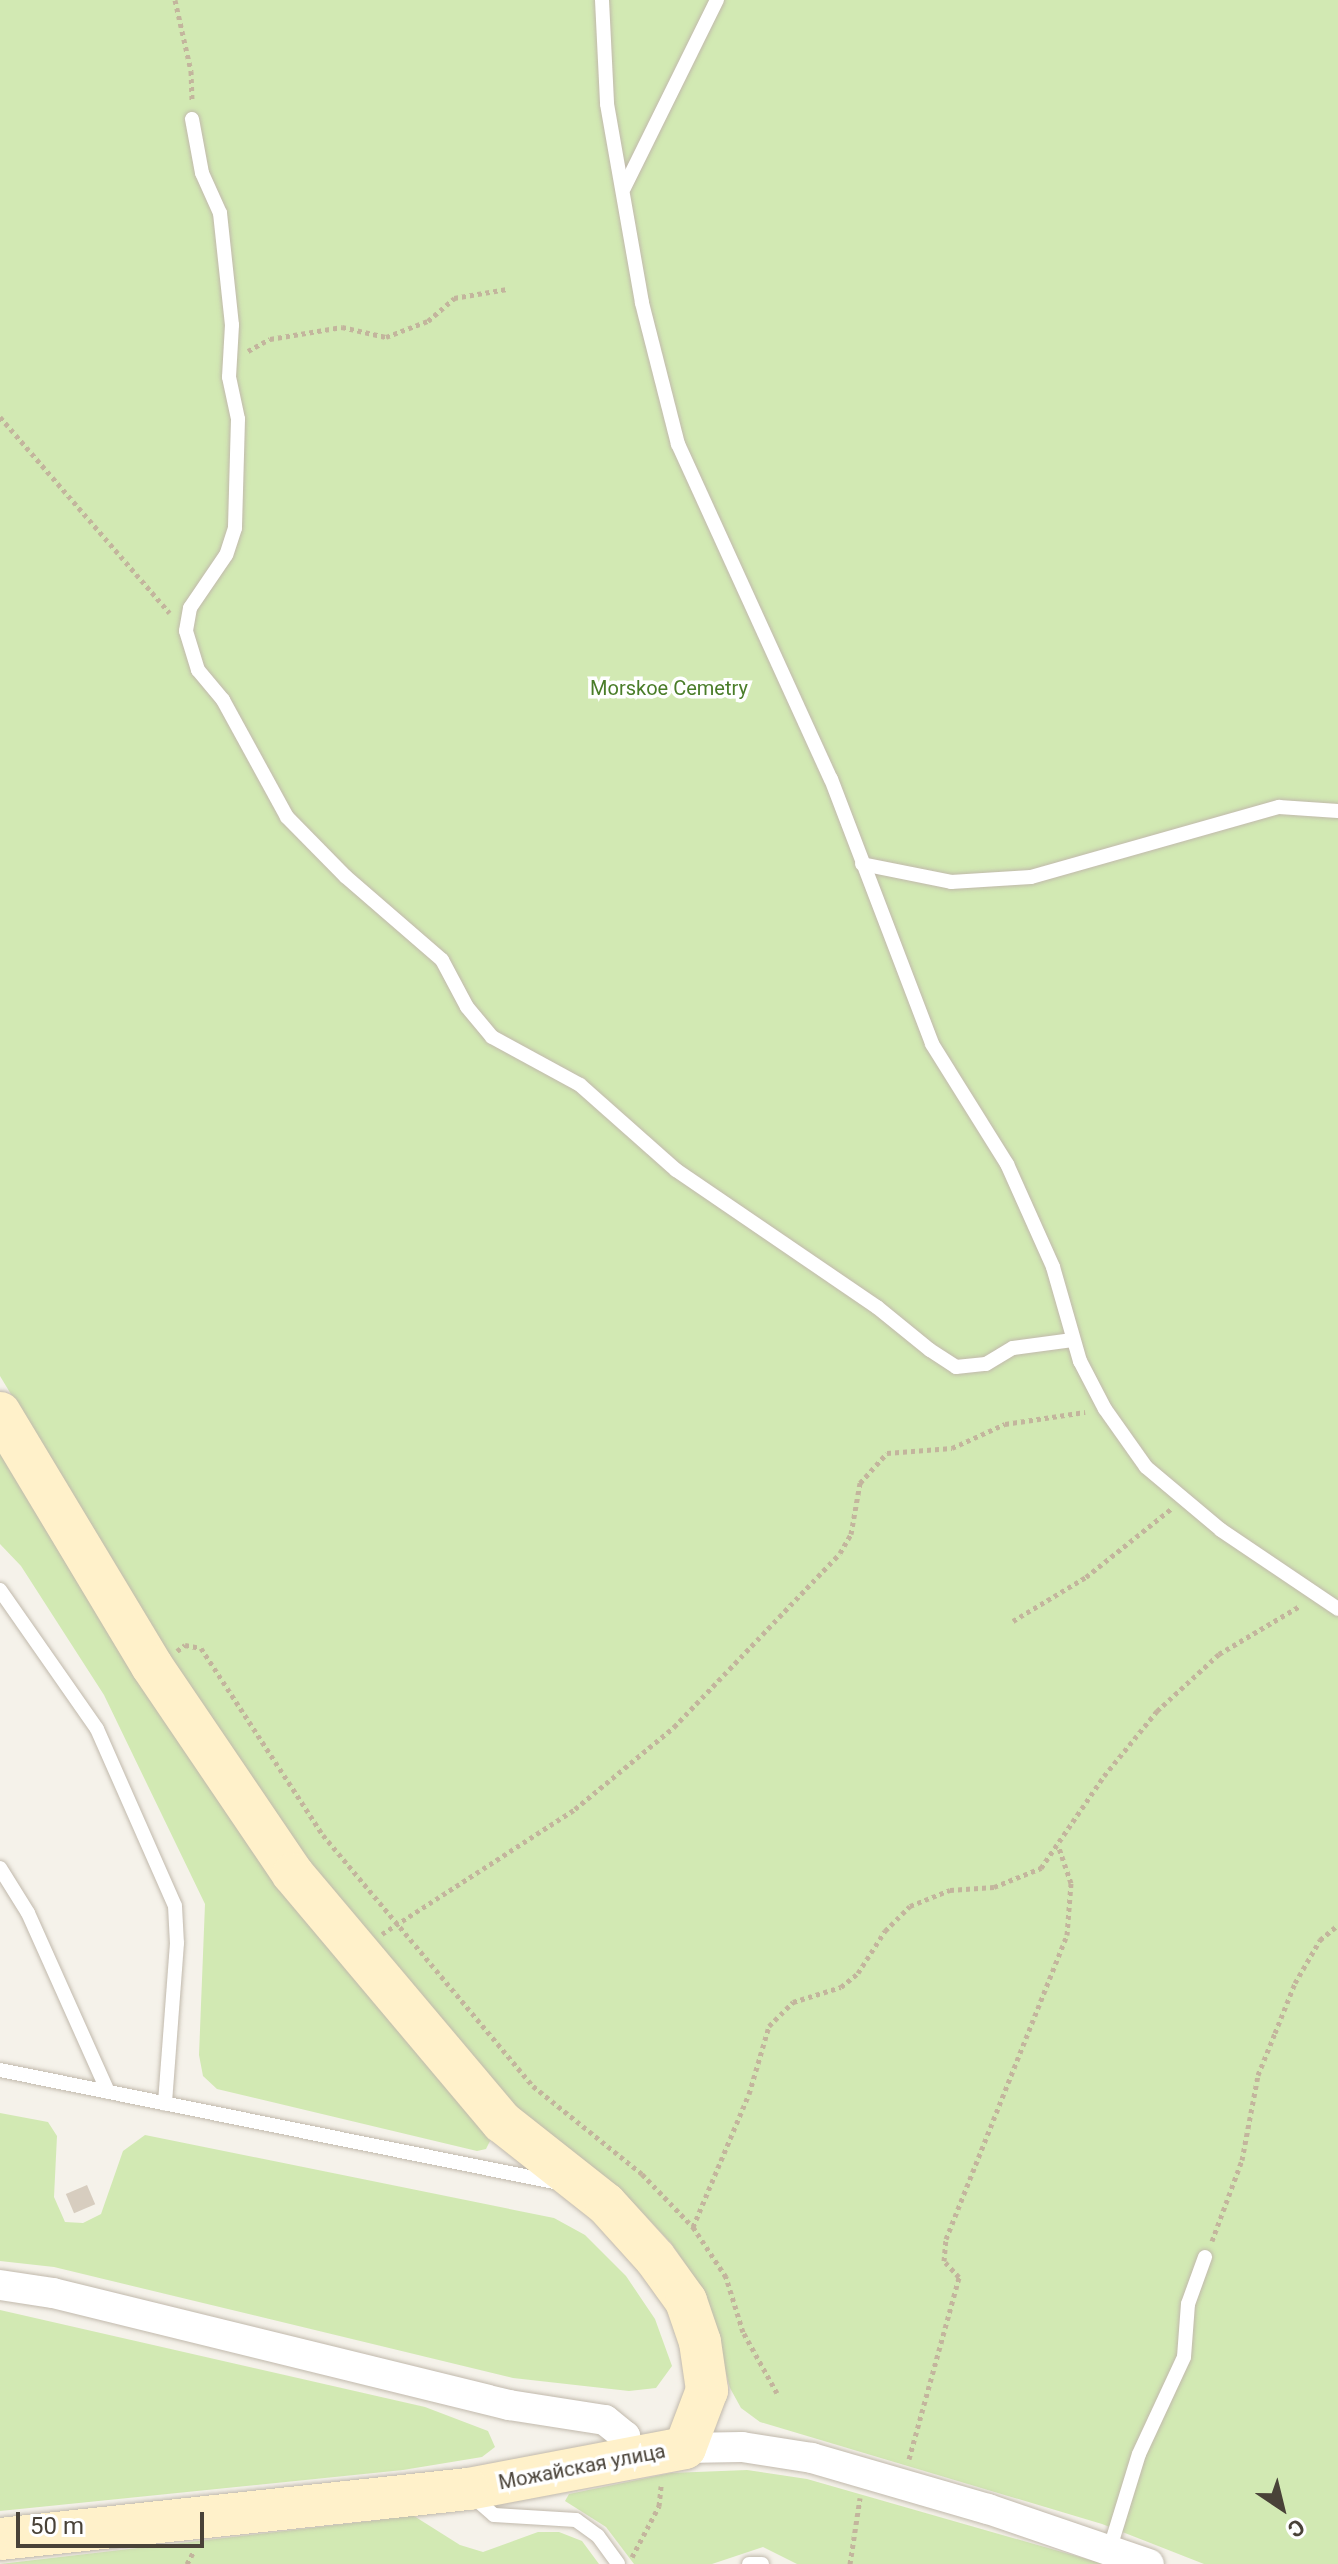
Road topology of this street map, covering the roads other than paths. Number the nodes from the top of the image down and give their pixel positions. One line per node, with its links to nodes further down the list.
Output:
1 (602, 0): 4 (lane)
2 (717, 0): 4 (lane)
3 (192, 119): 7 (lane)
4 (624, 188): 6 (lane)
5 (1338, 811): 6 (lane)
6 (862, 864): 7 (lane)
7 (1072, 1340): 10 (lane)
8 (0, 1413): 15 (main road)
9 (0, 1590): 14 (lane)
10 (1338, 1609)
11 (0, 1868): 13 (lane)
12 (0, 2070): 13 (lane)
13 (108, 2092): 14 (lane)
14 (165, 2104): 15 (lane)
15 (580, 2186): 18 (main road)
16 (1205, 2257): 21 (lane)
17 (0, 2285): 18 (street)
18 (657, 2453): 19 (main road, Можайская улица); 21 (street, Можайская улица)
19 (468, 2489): 20 (main road, Можайская улица); 22 (lane)
20 (0, 2539)
21 (1110, 2548): 25 (street, Можайская улица)
22 (618, 2564)
23 (749, 2564): 24 (lane)
24 (762, 2564)
25 (1149, 2564)

